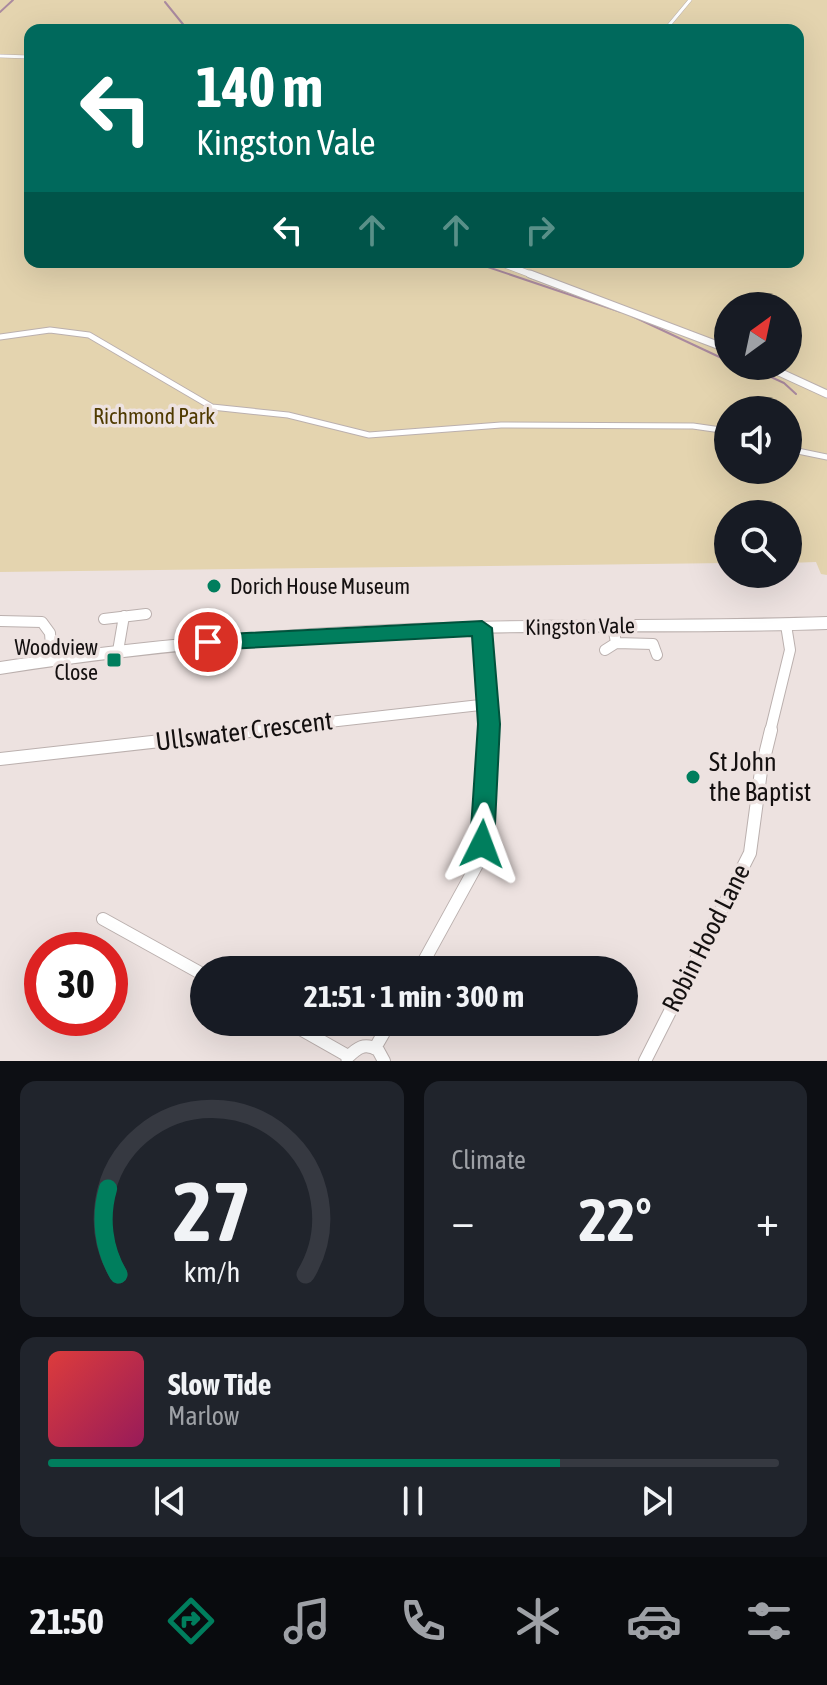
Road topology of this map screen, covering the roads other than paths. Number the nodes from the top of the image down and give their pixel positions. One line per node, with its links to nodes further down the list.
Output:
1 (690, 0): 2 (street)
2 (670, 24)
3 (0, 56): 4 (street)
4 (24, 57)
5 (514, 268): 7 (street)
6 (0, 337): 10 (street)
7 (714, 344)
8 (796, 380): 9 (street)
9 (827, 394)
10 (714, 429)
11 (802, 452): 12 (street)
12 (827, 457)
13 (146, 614): 14 (street)
14 (124, 616): 15 (street); 23 (street)
15 (104, 619)
16 (0, 621): 25 (street)
17 (827, 623): 18 (main road, Kingston Vale)
18 (786, 625): 19 (main road, Kingston Vale); 37 (street, Robin Hood Lane)
19 (613, 626): 20 (main road, Kingston Vale); 21 (street)
20 (482, 628): 23 (main road, Kingston Vale); 27 (street)
21 (616, 643): 22 (street); 24 (street)
22 (605, 650)
23 (118, 651): 25 (main road, Kingston Vale)
24 (657, 655)
25 (52, 659): 26 (main road, Kingston Vale)
26 (0, 668)
27 (489, 704): 28 (street, Ullswater Crescent); 30 (street)
28 (0, 759)
29 (103, 919): 31 (street)
30 (427, 956)
31 (190, 967)
32 (311, 1036): 35 (street)
33 (382, 1036): 34 (street)
34 (375, 1048): 35 (street); 36 (street)
35 (347, 1058)
36 (384, 1061)
37 (645, 1061)

